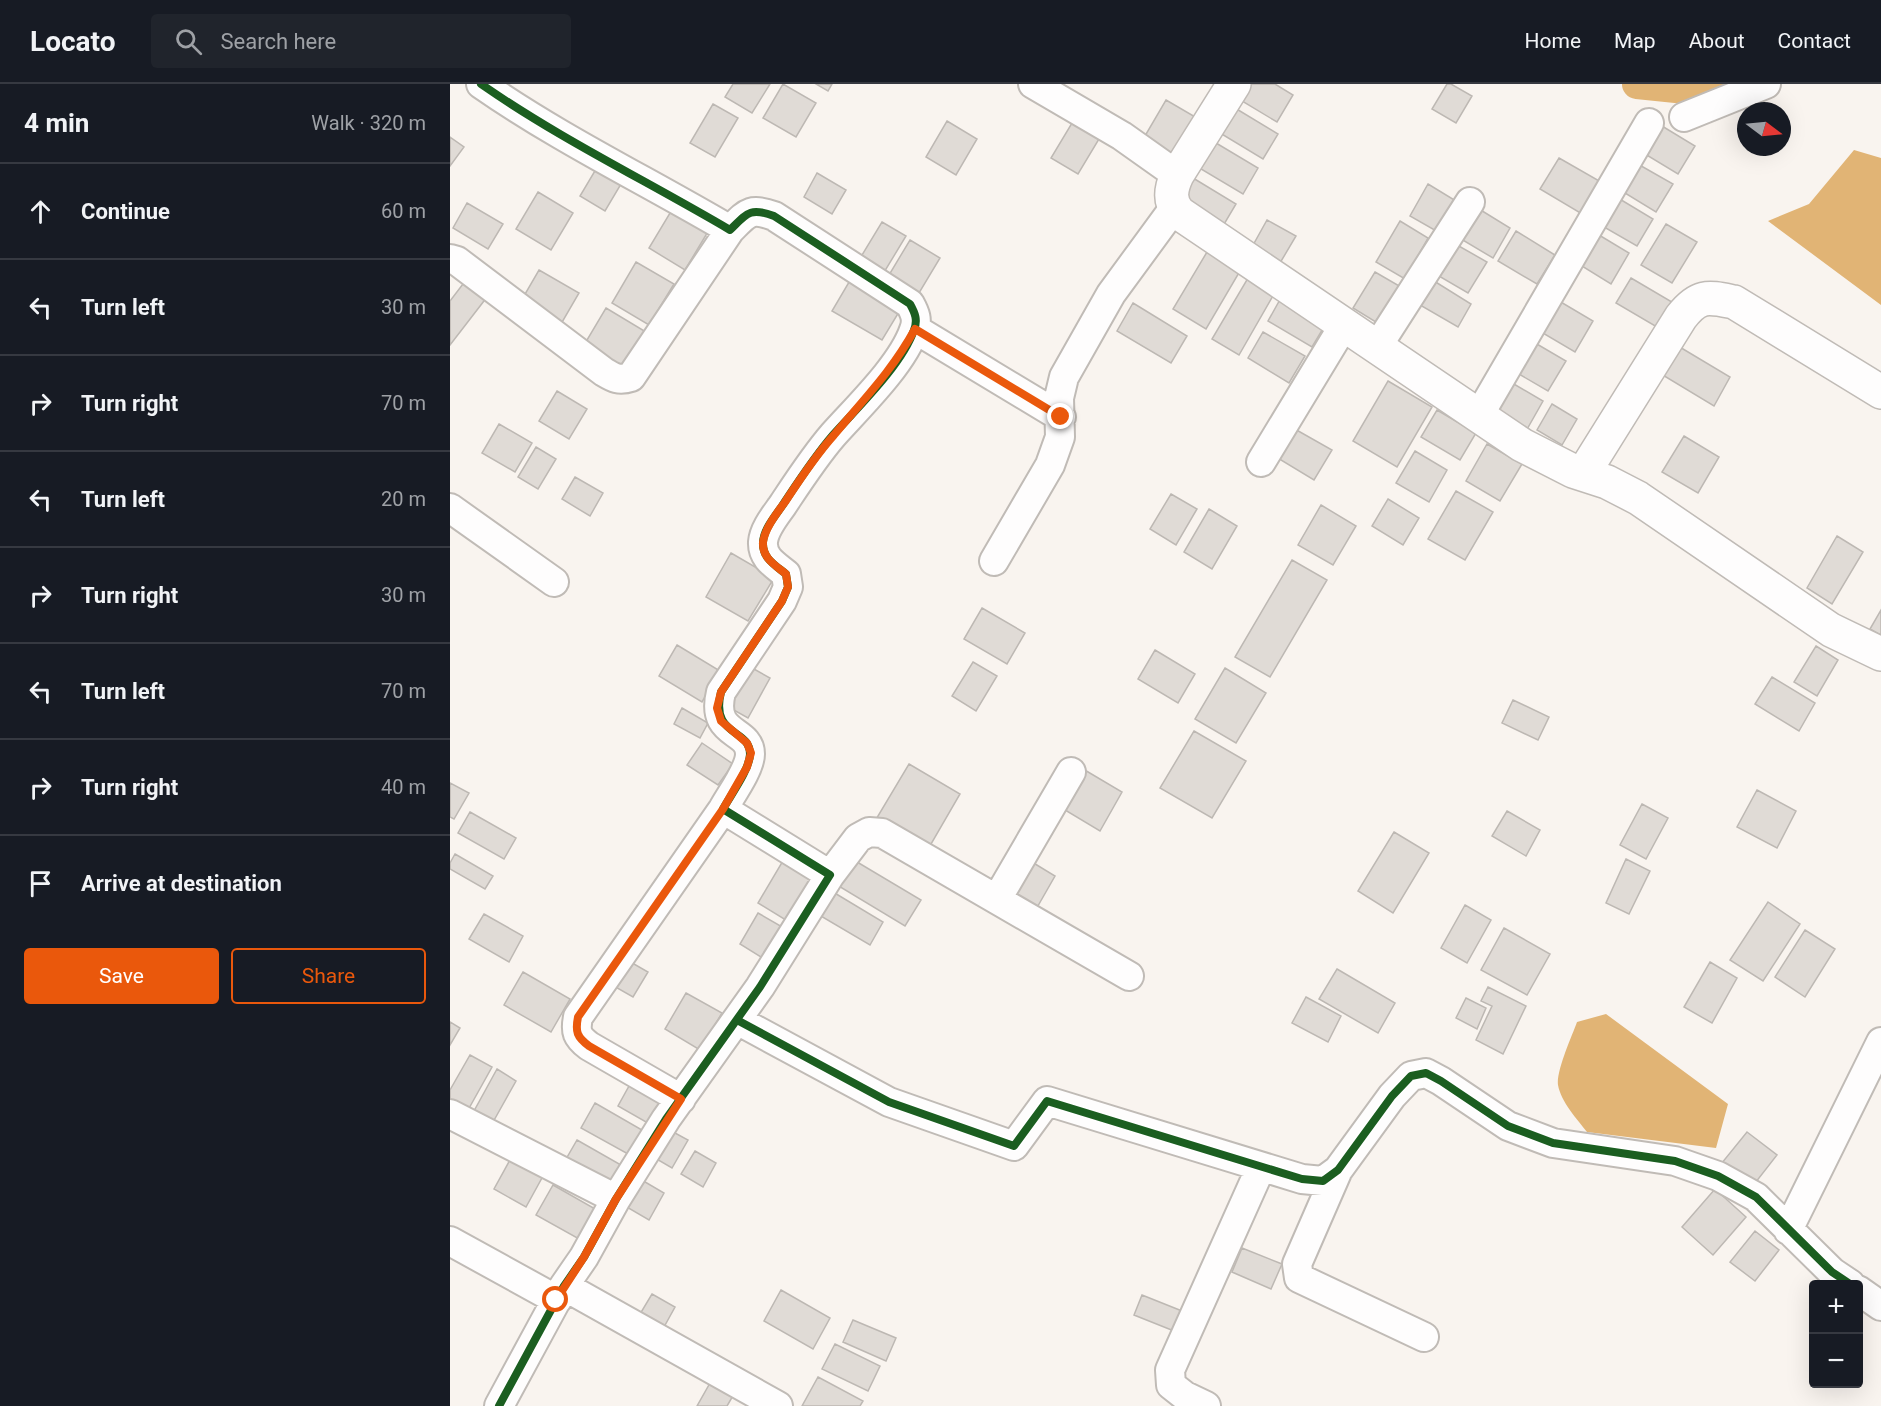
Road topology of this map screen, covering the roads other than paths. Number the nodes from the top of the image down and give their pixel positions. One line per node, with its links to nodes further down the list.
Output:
1 (481, 84): 10 (street)
2 (1033, 84): 7 (street)
3 (1234, 84): 7 (street)
4 (1766, 84): 5 (street)
5 (1684, 117)
6 (1650, 123): 17 (street)
7 (1177, 175): 9 (street)
8 (1470, 202): 14 (street)
9 (1174, 208): 12 (street); 16 (street)
10 (730, 230): 11 (street); 13 (street)
11 (450, 259)
12 (1344, 325): 14 (street); 18 (street)
13 (915, 329): 16 (street); 25 (street)
14 (1377, 347): 17 (street)
15 (1881, 392): 19 (street)
16 (1061, 417): 21 (street)
17 (1478, 417): 19 (street)
18 (1261, 462)
19 (1583, 474): 23 (street)
20 (450, 508): 22 (street)
21 (994, 561)
22 (554, 582)
23 (1881, 654)
24 (1071, 772): 27 (street)
25 (723, 809): 26 (street); 31 (street)
26 (830, 875): 27 (street); 29 (street)
27 (997, 899): 28 (street)
28 (1129, 976)
29 (737, 1020): 31 (street); 33 (street)
30 (1881, 1042): 36 (street)
31 (681, 1099): 35 (street)
32 (450, 1114): 35 (street)
33 (1261, 1167): 34 (street); 45 (street)
34 (1338, 1170): 36 (street); 42 (street)
35 (616, 1199): 39 (street)
36 (1788, 1230): 38 (street)
37 (450, 1241): 39 (street)
38 (1844, 1280)
39 (560, 1293): 43 (street); 44 (street)
40 (1863, 1293): 41 (street)
41 (1881, 1306)
42 (1424, 1337)
43 (502, 1405)
44 (778, 1406)
45 (1206, 1406)

